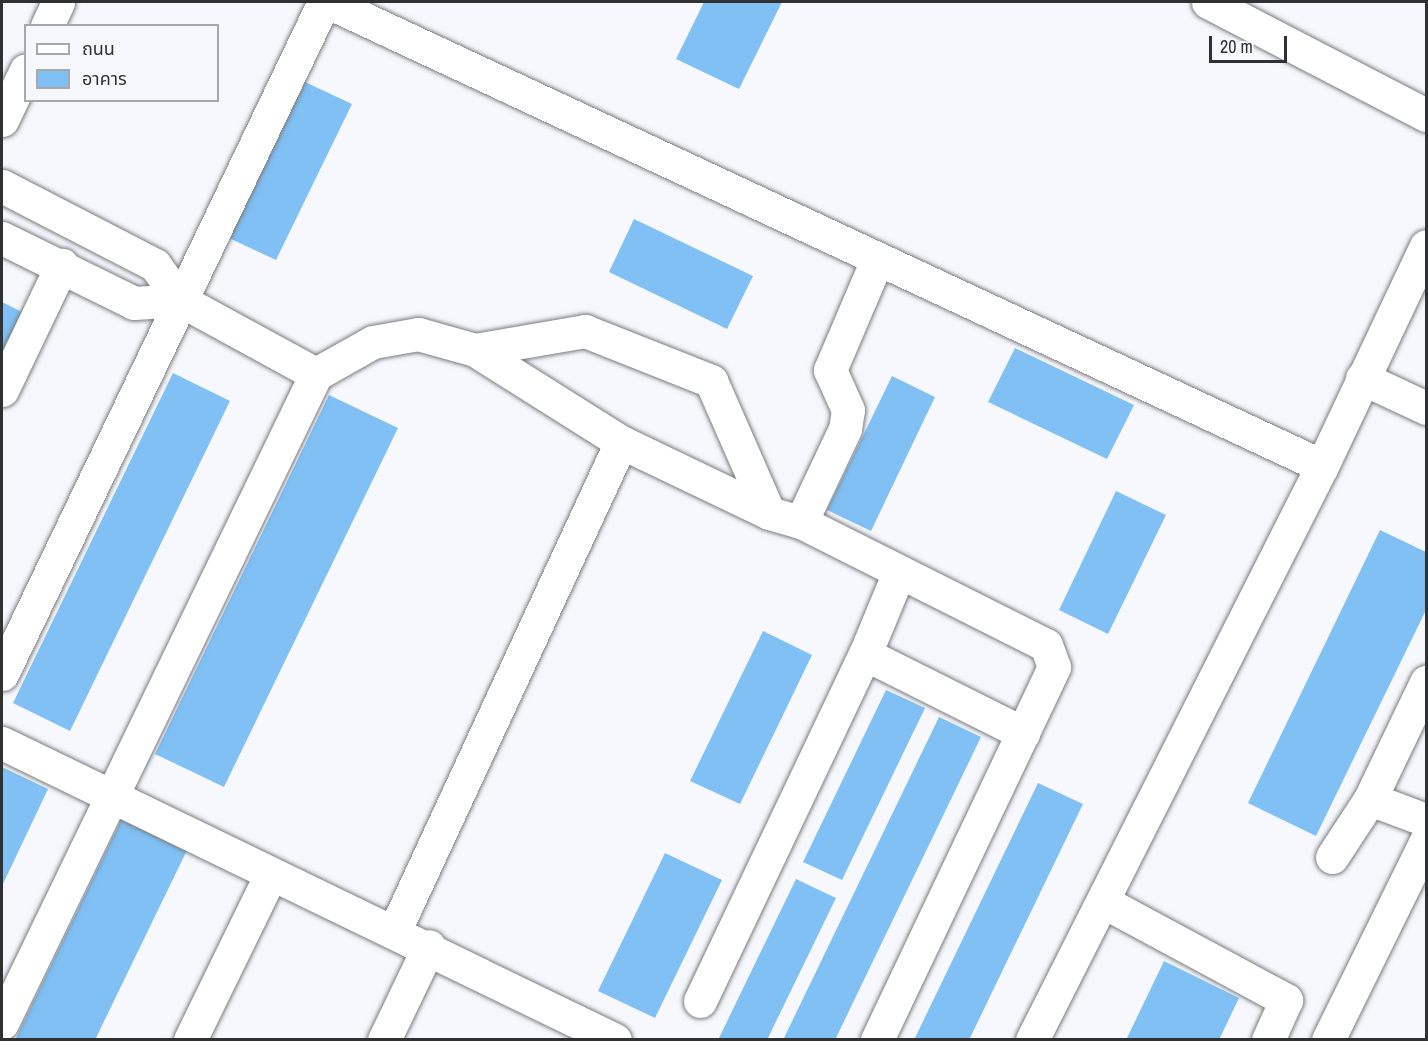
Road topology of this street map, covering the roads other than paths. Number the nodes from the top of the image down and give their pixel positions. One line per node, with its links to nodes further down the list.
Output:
1 (58, 2): 4 (street)
2 (326, 2): 11 (street); 13 (street)
3 (1208, 2): 6 (street)
4 (48, 24)
5 (24, 74): 7 (street)
6 (1426, 115)
7 (2, 120)
8 (2, 186): 13 (street)
9 (2, 238): 12 (street)
10 (1426, 246): 16 (street)
11 (877, 260): 20 (street); 22 (street)
12 (62, 265): 13 (street); 17 (street)
13 (180, 300): 15 (street); 25 (street)
14 (475, 350): 15 (street); 19 (street); 21 (street)
15 (316, 374): 29 (street)
16 (1362, 378): 18 (street); 20 (street)
17 (2, 390)
18 (1426, 408)
19 (621, 442): 21 (street); 36 (street)
20 (1322, 466): 35 (street)
21 (770, 513): 22 (street)
22 (801, 522): 23 (street)
23 (899, 572): 24 (street); 27 (street)
24 (865, 654): 27 (street); 38 (street)
25 (2, 674)
26 (1426, 682): 30 (street)
27 (1023, 733): 44 (street)
28 (2, 744): 29 (street)
29 (114, 797): 34 (street); 39 (street)
30 (1370, 799): 31 (street); 33 (street)
31 (1426, 820)
32 (1426, 841): 47 (street)
33 (1332, 857)
34 (270, 876): 36 (street); 41 (street)
35 (1104, 902): 45 (street); 46 (street)
36 (394, 932): 37 (street)
37 (429, 946): 40 (street); 42 (street)
38 (700, 1001)
39 (2, 1023)
40 (561, 1027): 43 (street)
41 (190, 1040)
42 (384, 1040)
43 (615, 1040)
44 (877, 1040)
45 (1032, 1040)
46 (1268, 1040)
47 (1328, 1040)

